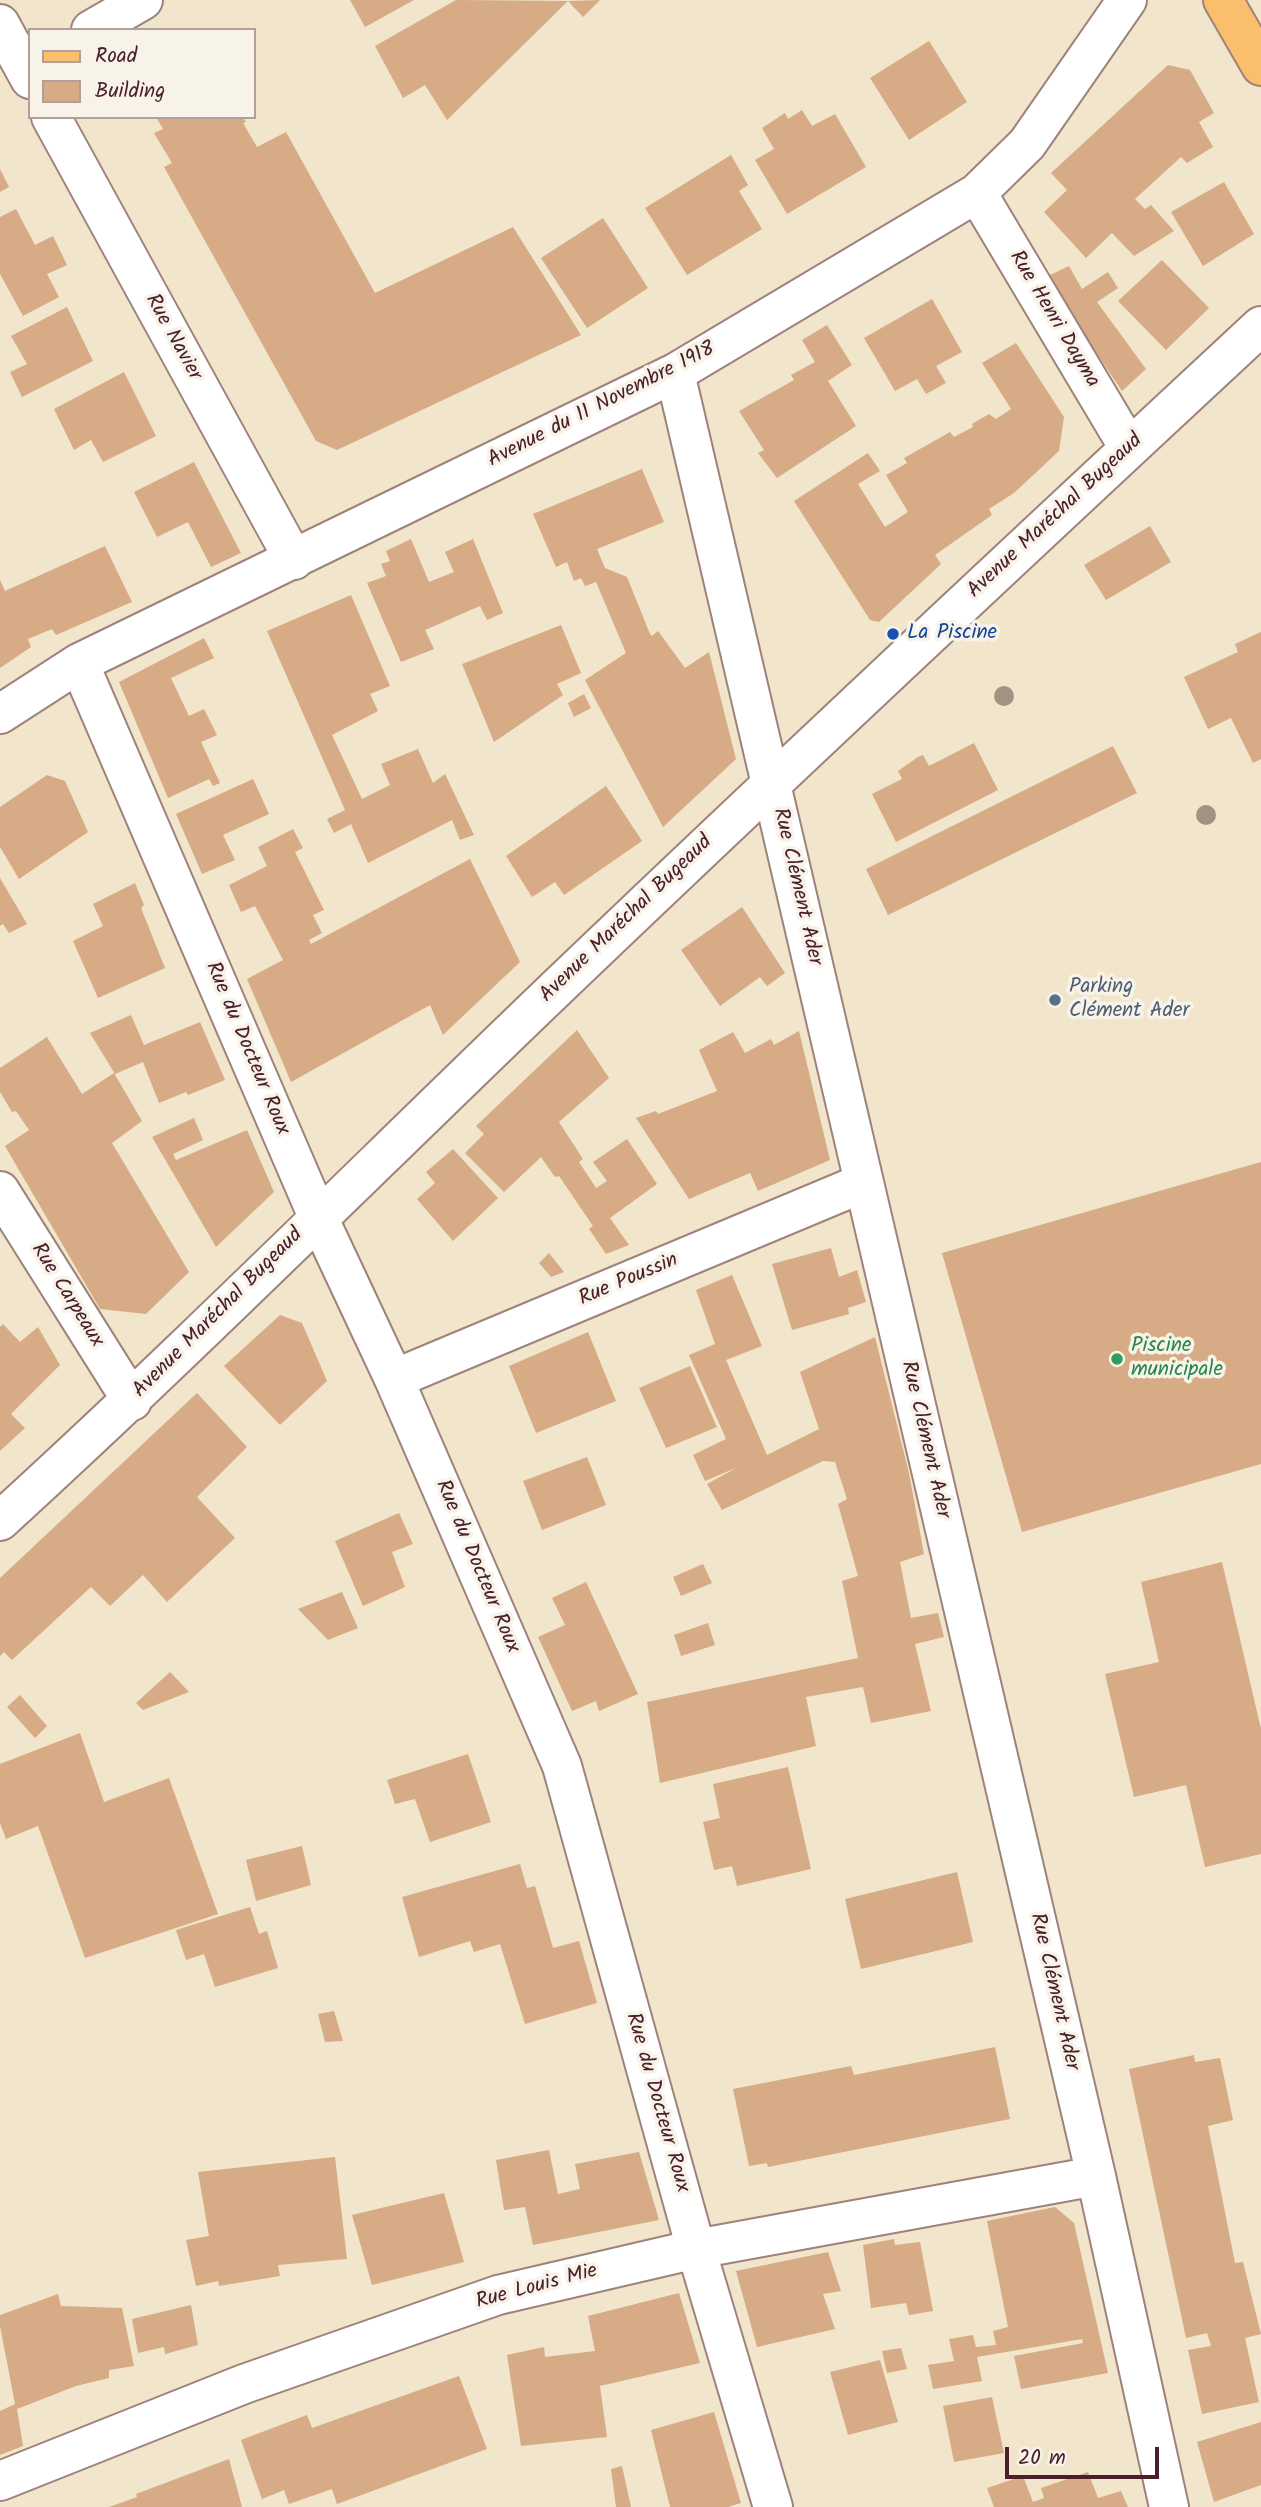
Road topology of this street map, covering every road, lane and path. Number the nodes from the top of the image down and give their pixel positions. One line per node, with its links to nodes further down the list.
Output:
1 (143, 0): 5 (street)
2 (1127, 0): 9 (street, Avenue du 11 Novembre 1918)
3 (1223, 0): 6 (main road)
4 (0, 24): 7 (street)
5 (94, 28)
6 (1261, 66)
7 (28, 71)
8 (52, 119): 13 (street, Rue Navier)
9 (976, 192): 11 (street, Avenue du 11 Novembre 1918); 12 (street, Rue Henri Dayma)
10 (1261, 326): 12 (street, Avenue Maréchal Bugeaud)
11 (675, 373): 13 (street, Avenue du 11 Novembre 1918); 16 (street, Rue Clément Ader)
12 (1129, 449): 16 (street, Avenue Maréchal Bugeaud)
13 (294, 560): 14 (street, Avenue du 11 Novembre 1918)
14 (79, 663): 15 (street, Avenue du 11 Novembre 1918); 19 (street, Rue du Docteur Roux)
15 (0, 713)
16 (771, 783): 17 (street, Rue Clément Ader); 19 (street, Avenue Maréchal Bugeaud)
17 (863, 1183): 20 (street, Rue Poussin); 23 (street, Rue Clément Ader)
18 (0, 1191): 21 (street, Rue Carpeaux)
19 (318, 1217): 20 (street, Rue du Docteur Roux); 21 (street, Avenue Maréchal Bugeaud)
20 (394, 1379): 24 (street, Rue du Docteur Roux)
21 (131, 1401): 22 (street, Avenue Maréchal Bugeaud)
22 (0, 1521)
23 (1096, 2176): 24 (street, Rue Louis Mie); 27 (street, Rue Clément Ader)
24 (696, 2249): 25 (street, Rue Louis Mie); 26 (street, Rue du Docteur Roux)
25 (0, 2481)
26 (773, 2507)
27 (1169, 2507)

